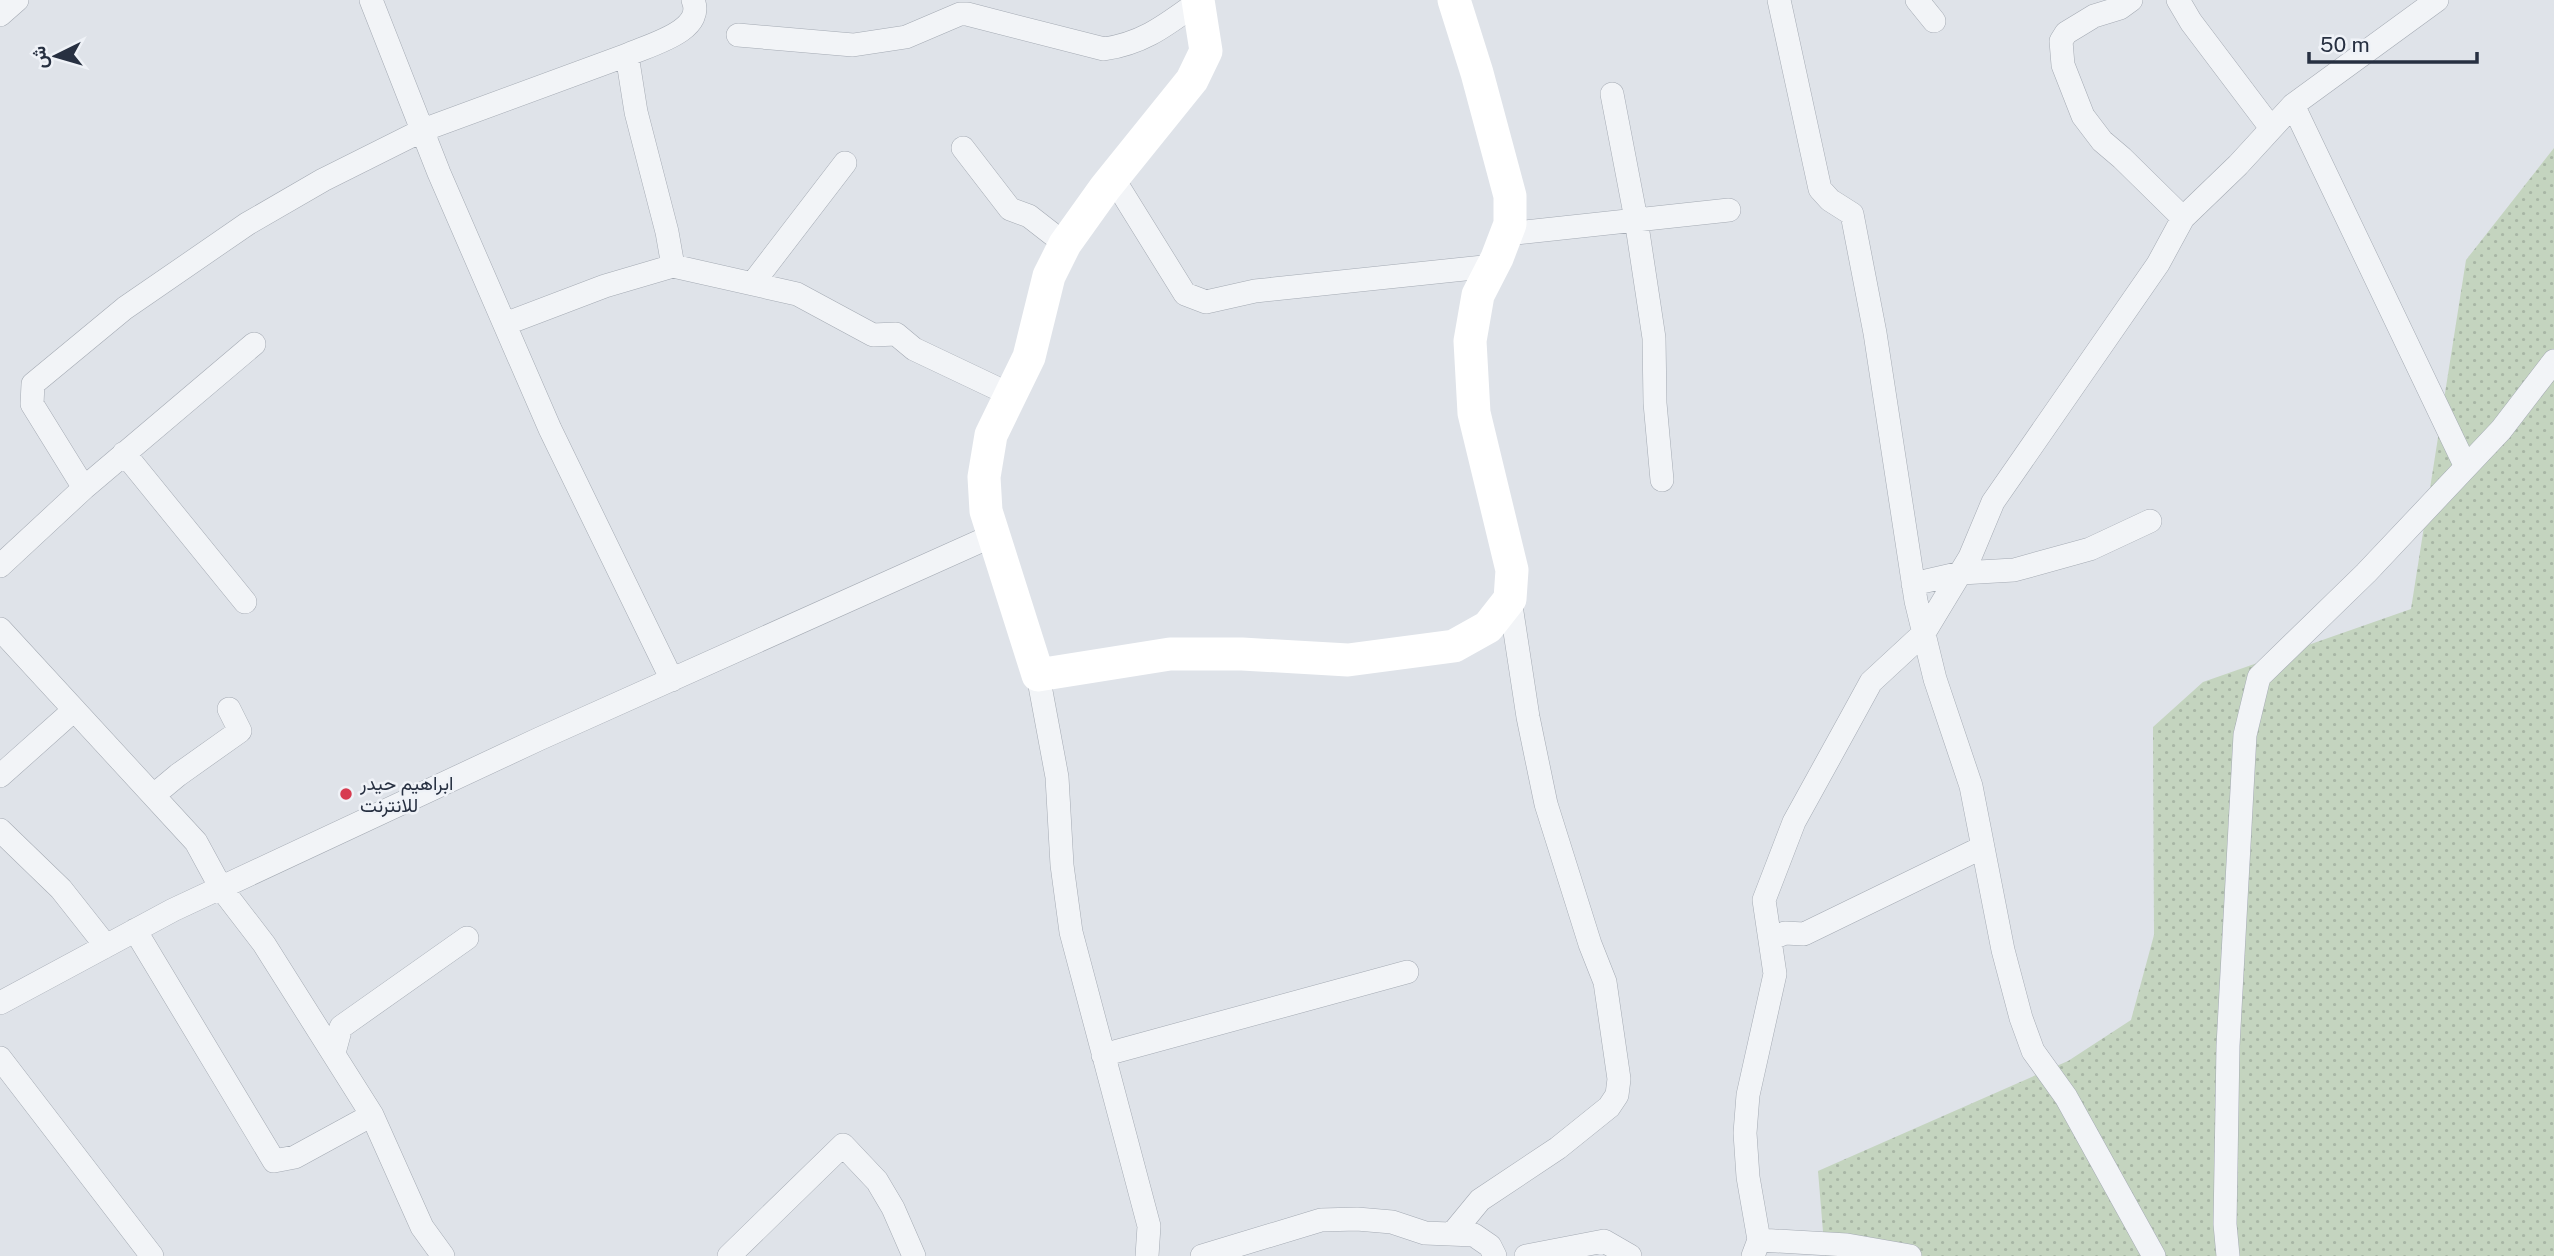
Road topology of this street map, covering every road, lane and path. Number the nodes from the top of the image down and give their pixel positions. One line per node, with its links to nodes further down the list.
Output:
1 (17, 0): 12 (street)
2 (371, 0): 19 (street)
3 (693, 0): 15 (street)
4 (1454, 0): 26 (street)
5 (1779, 0): 43 (street)
6 (1917, 0): 13 (street)
7 (2131, 0): 24 (street)
8 (2178, 0): 18 (street)
9 (2437, 0): 17 (street)
10 (1198, 1): 11 (street); 22 (street)
11 (965, 7): 14 (street)
12 (0, 15)
13 (1934, 21)
14 (738, 35)
15 (627, 55): 19 (street); 28 (street)
16 (1612, 94): 25 (street)
17 (2293, 105): 18 (street); 36 (street)
18 (2271, 128): 24 (street)
19 (423, 130): 31 (street); 38 (street)
20 (963, 148): 27 (street)
21 (845, 163): 30 (street)
22 (1113, 178): 27 (street); 29 (street)
23 (1729, 210): 25 (street)
24 (2183, 218): 42 (street)
25 (1636, 219): 26 (street); 37 (street)
26 (1506, 234): 29 (street)
27 (1065, 244): 34 (street)
28 (673, 266): 30 (street); 31 (street)
29 (1493, 266): 44 (street)
30 (753, 283): 34 (street)
31 (505, 324): 49 (street)
32 (254, 344): 35 (street)
33 (2554, 361): 36 (street)
34 (1011, 396): 40 (street)
35 (124, 453): 38 (street); 45 (street)
36 (2466, 467): 80 (street)
37 (1662, 480)
38 (84, 488): 41 (street)
39 (2150, 521): 42 (street)
40 (993, 535): 48 (street); 49 (street)
41 (0, 566)
42 (1961, 573): 43 (street); 47 (street)
43 (1913, 584): 47 (street)
44 (1510, 599): 48 (street); 67 (street)
45 (245, 602)
46 (0, 629): 51 (street)
47 (1924, 633): 55 (street); 59 (street)
48 (1038, 675): 64 (street)
49 (672, 680): 56 (street)
50 (229, 709): 53 (street)
51 (74, 710): 52 (street); 53 (street)
52 (0, 776)
53 (154, 795): 56 (street)
54 (0, 830): 60 (street)
55 (1983, 847): 59 (street); 79 (street)
56 (221, 888): 57 (street); 63 (street)
57 (135, 930): 60 (street); 66 (street)
58 (467, 939): 63 (street)
59 (1770, 939): 68 (street)
60 (106, 946): 62 (street)
61 (1407, 972): 64 (street)
62 (0, 1003)
63 (334, 1053): 66 (street)
64 (1103, 1055): 73 (street)
65 (0, 1058): 69 (street)
66 (372, 1115): 70 (street)
67 (1452, 1234): 74 (street); 75 (street)
68 (1756, 1248): 78 (street)
69 (152, 1256)
70 (443, 1256)
71 (729, 1256): 72 (street)
72 (914, 1256)
73 (1147, 1256)
74 (1202, 1256)
75 (1495, 1256)
76 (1526, 1256): 77 (street)
77 (1630, 1256)
78 (1910, 1256)
79 (2154, 1256)
80 (2228, 1256)

